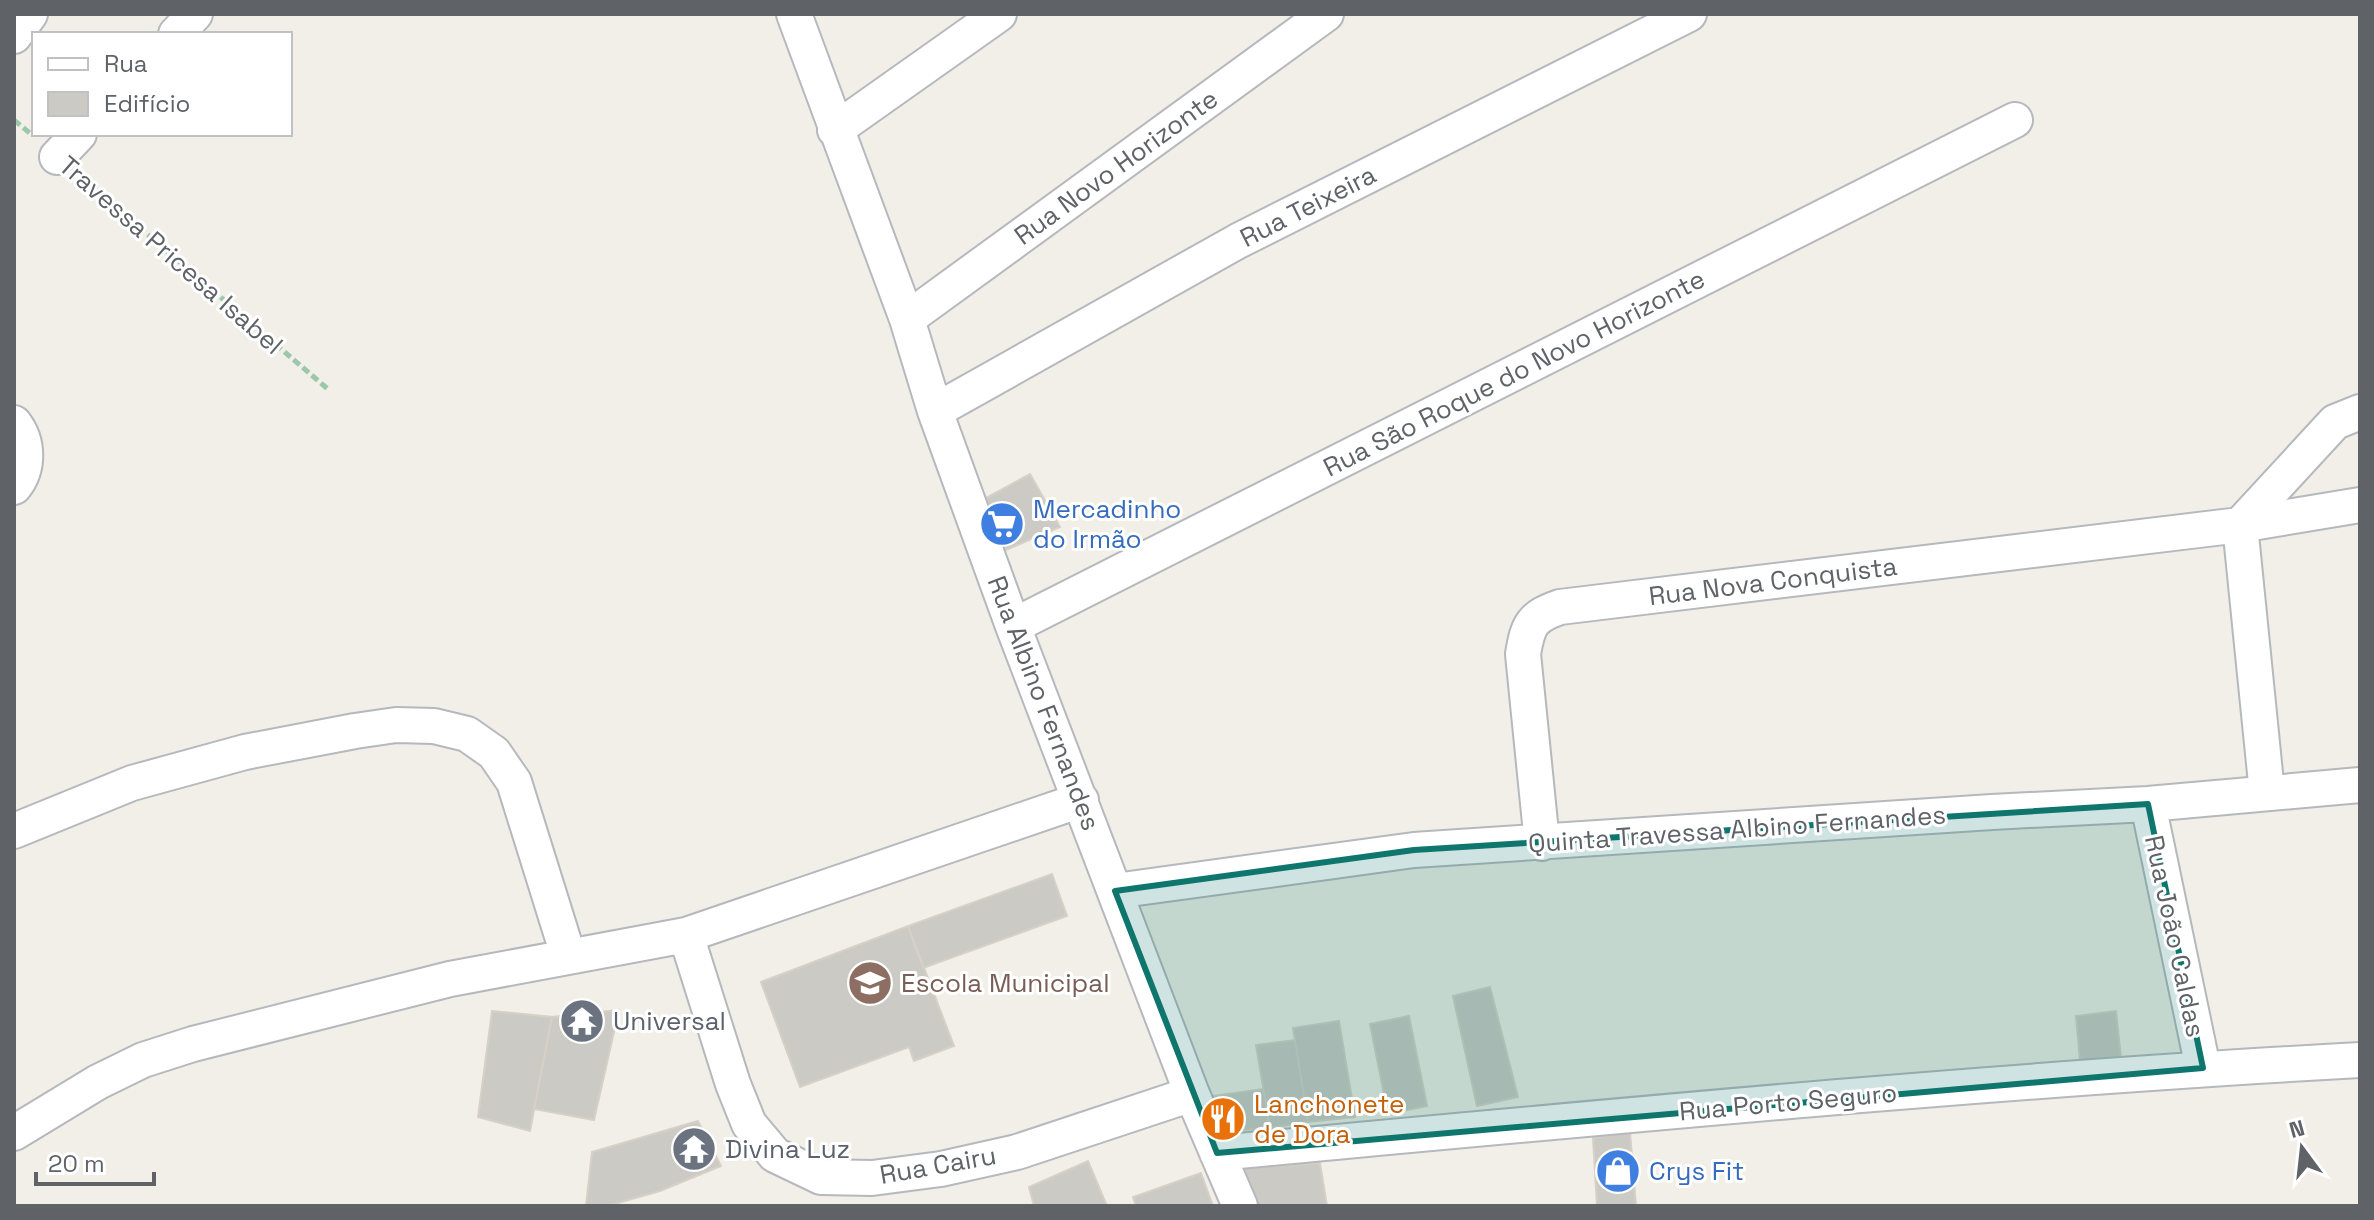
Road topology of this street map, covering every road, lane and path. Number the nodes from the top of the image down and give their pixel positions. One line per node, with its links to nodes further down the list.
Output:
1 (30, 14): 8 (street)
2 (195, 14): 7 (street)
3 (794, 14): 10 (street, Rua Albino Fernandes)
4 (999, 14): 10 (street)
5 (1326, 14): 13 (street, Rua Novo Horizonte)
6 (1689, 14): 15 (street, Rua Teixeira)
7 (178, 32)
8 (14, 36)
9 (2015, 120): 21 (street, Rua São Roque do Novo Horizonte)
10 (835, 130): 13 (street, Rua Albino Fernandes)
11 (47, 136): 12 (path, Travessa Pricesa Isabel)
12 (68, 146): 14 (path, Travessa Pricesa Isabel)
13 (907, 319): 15 (street, Rua Albino Fernandes)
14 (329, 390)
15 (935, 411): 21 (street, Rua Albino Fernandes)
16 (2360, 412): 20 (street)
17 (14, 423): 18 (street)
18 (14, 487)
19 (2360, 505): 20 (street, Rua Nova Conquista)
20 (2240, 525): 23 (street); 27 (street, Rua Nova Conquista)
21 (1013, 626): 24 (street, Rua Albino Fernandes)
22 (2360, 785): 23 (street, Quinta Travessa Albino Fernandes)
23 (2267, 793): 25 (street, Quinta Travessa Albino Fernandes)
24 (1081, 800): 28 (street, Rua Albino Fernandes); 29 (street)
25 (2148, 804): 27 (street, Quinta Travessa Albino Fernandes); 32 (street, Rua João Caldas)
26 (14, 831): 30 (street)
27 (1542, 843): 28 (street, Quinta Travessa Albino Fernandes)
28 (1115, 891): 33 (street, Rua Albino Fernandes)
29 (686, 935): 30 (street); 33 (street, Rua Cairu)
30 (568, 955): 34 (street)
31 (2360, 1060): 32 (street, Rua Porto Seguro)
32 (2203, 1068): 35 (street, Rua Porto Seguro)
33 (1192, 1094): 35 (street, Rua Albino Fernandes)
34 (14, 1133)
35 (1217, 1153): 36 (street, Rua Albino Fernandes)
36 (1240, 1206)

